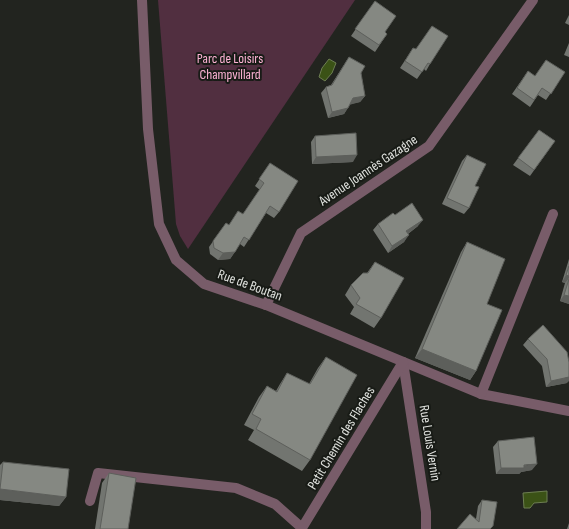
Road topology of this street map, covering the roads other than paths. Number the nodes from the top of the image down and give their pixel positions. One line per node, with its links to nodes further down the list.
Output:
1 (142, 0): 4 (street, Rue de Boutan)
2 (533, 0): 4 (street, Avenue Joannès Gazagne)
3 (553, 214): 6 (street)
4 (266, 305): 5 (street, Rue de Boutan)
5 (403, 362): 6 (street, Rue de Boutan); 8 (street, Petit Chemin des Flaches); 9 (street, Rue Louis Vernin)
6 (481, 394): 7 (street, Rue de Boutan)
7 (569, 411)
8 (90, 501)
9 (426, 529)

